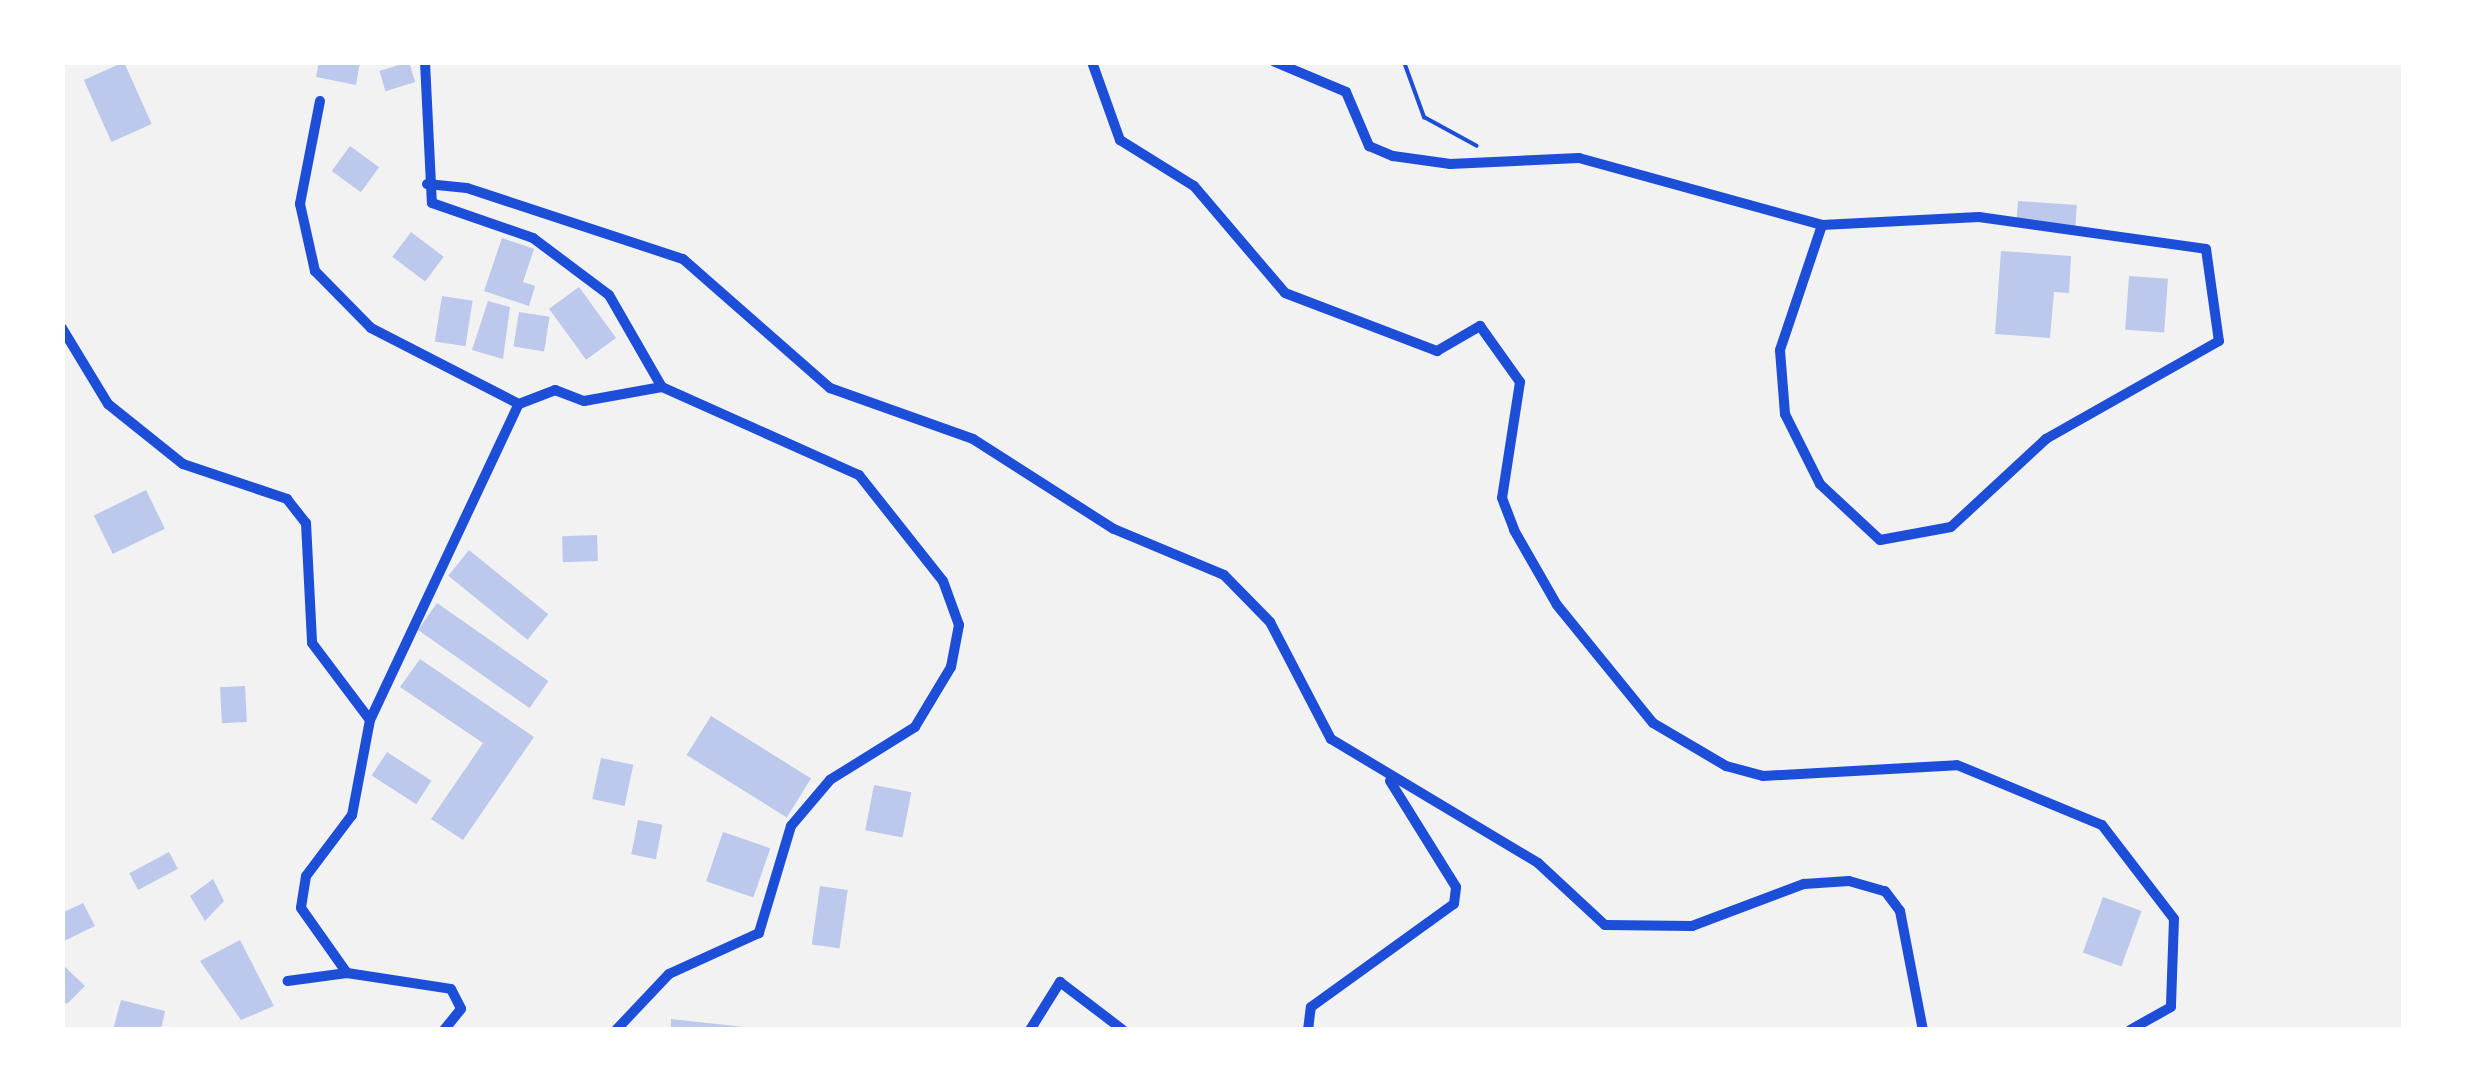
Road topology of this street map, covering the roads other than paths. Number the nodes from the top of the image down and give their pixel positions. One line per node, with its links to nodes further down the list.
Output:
1 (425, 62): 5 (street)
2 (1092, 62): 20 (street)
3 (1275, 62): 6 (street)
4 (320, 101): 9 (street)
5 (427, 184): 8 (street); 11 (street)
6 (1822, 225): 6 (street)
7 (62, 328): 10 (street)
8 (662, 387): 9 (street); 15 (street)
9 (519, 404): 10 (street)
10 (370, 720): 12 (street)
11 (1389, 780): 18 (street); 19 (street)
12 (347, 972): 13 (street); 14 (street)
13 (288, 982)
14 (444, 1030)
15 (616, 1030)
16 (1030, 1030): 17 (street)
17 (1123, 1030)
18 (1308, 1030)
19 (1923, 1030)
20 (2130, 1030)

